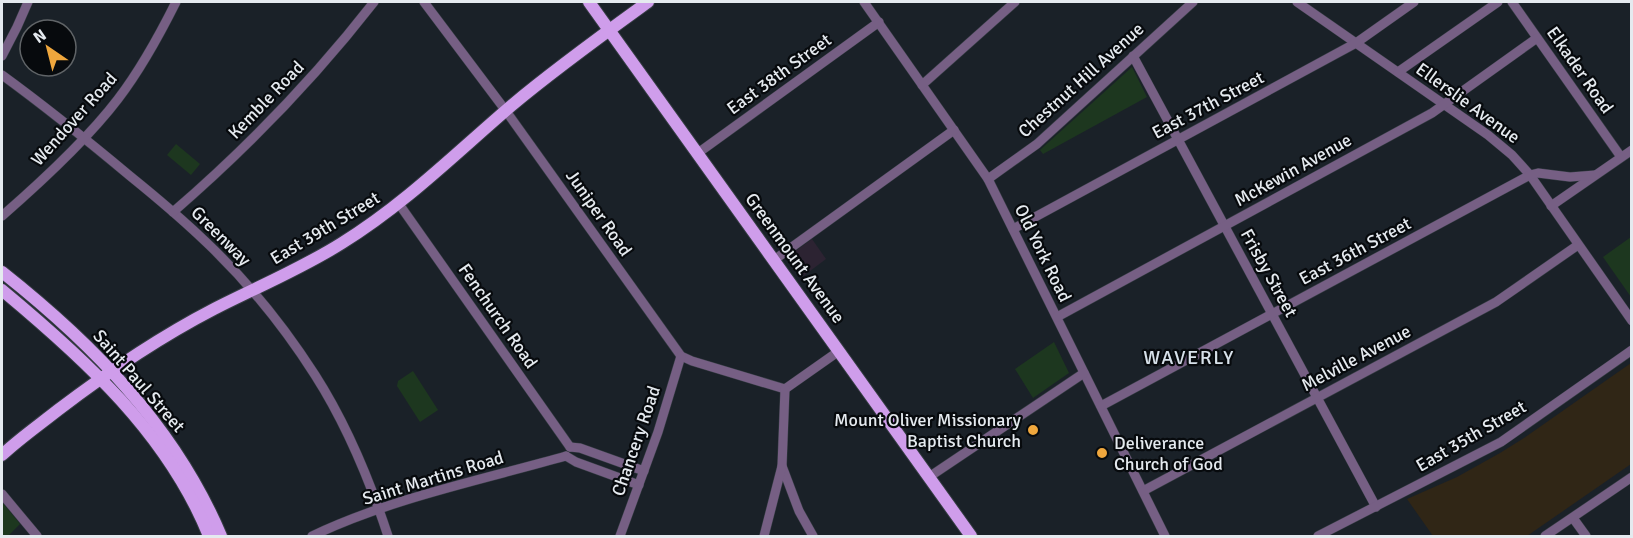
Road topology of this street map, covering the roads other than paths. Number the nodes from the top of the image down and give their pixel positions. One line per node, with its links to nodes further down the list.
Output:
1 (28, 2): 18 (street)
2 (176, 2): 26 (street, Wendover Road)
3 (374, 2): 36 (street, Kemble Road)
4 (424, 2): 24 (street, Juniper Road)
5 (589, 2): 15 (main road, Greenmount Avenue)
6 (648, 2): 15 (main road, East 39th Street)
7 (865, 2): 14 (street, Old York Road)
8 (1015, 2): 22 (street)
9 (1193, 2): 19 (street, Chestnut Hill Avenue)
10 (1297, 2): 17 (street, Ellerslie Avenue)
11 (1414, 2): 17 (street, East 37th Street)
12 (1498, 2): 20 (street)
13 (1512, 2): 16 (street, Elkader Road)
14 (879, 22): 22 (street, Old York Road); 29 (street, East 38th Street)
15 (609, 30): 24 (main road, East 39th Street); 29 (main road, Greenmount Avenue)
16 (1537, 38): 23 (street, McKewin Avenue); 30 (street, Elkader Road)
17 (1356, 43): 20 (street, Ellerslie Avenue); 27 (street, East 37th Street)
18 (2, 56)
19 (1133, 56): 27 (street, Frisby Street); 33 (street, Chestnut Hill Avenue)
20 (1398, 72): 23 (street, Ellerslie Avenue)
21 (2, 75): 26 (street, Greenway)
22 (922, 85): 25 (street, Old York Road)
23 (1445, 105): 31 (street, Ellerslie Avenue); 38 (street, McKewin Avenue)
24 (506, 111): 34 (main road, East 39th Street); 50 (street, Juniper Road)
25 (954, 130): 33 (street, Old York Road); 41 (street)
26 (84, 138): 36 (street, Greenway); 37 (street, Wendover Road)
27 (1179, 139): 38 (street, Frisby Street); 39 (street, East 37th Street)
28 (1632, 150): 30 (street)
29 (698, 153): 41 (main road, Greenmount Avenue)
30 (1621, 157): 32 (street)
31 (1530, 175): 32 (street); 35 (street, Ellerslie Avenue); 45 (street, East 36th Street)
32 (1595, 176): 35 (street)
33 (988, 179): 39 (street, Old York Road)
34 (399, 204): 44 (main road, East 39th Street); 56 (street, Fenchurch Road)
35 (1551, 206): 40 (street, Ellerslie Avenue)
36 (173, 212): 44 (street, Greenway)
37 (2, 216)
38 (1224, 226): 45 (street, Frisby Street); 46 (street, McKewin Avenue)
39 (1012, 229): 46 (street, Old York Road)
40 (1578, 244): 47 (street, Ellerslie Avenue); 54 (street, Melville Avenue)
41 (774, 260): 49 (main road, Greenmount Avenue)
42 (2, 272): 52 (main road, Saint Paul Street)
43 (2, 290): 52 (main road, Saint Paul Street)
44 (251, 291): 52 (main road, East 39th Street); 66 (street, Greenway)
45 (1272, 314): 54 (street, Frisby Street); 55 (street, East 36th Street)
46 (1057, 317): 51 (street, Old York Road)
47 (1632, 321)
48 (1632, 350): 65 (street, East 35th Street)
49 (838, 351): 53 (street); 60 (main road, Greenmount Avenue)
50 (681, 356): 53 (street); 59 (street, Chancery Road)
51 (1084, 373): 55 (street, Old York Road); 60 (street)
52 (106, 374): 57 (main road, East 39th Street); 69 (main road, Saint Paul Street); 70 (main road, Saint Paul Street)
53 (785, 389): 58 (street)
54 (1318, 397): 63 (street, Melville Avenue); 65 (street, Frisby Street)
55 (1101, 406): 63 (street, Old York Road)
56 (568, 452): 59 (street); 62 (street); 66 (street, Saint Martins Road)
57 (2, 455)
58 (782, 466): 74 (street); 75 (street)
59 (644, 471): 62 (street, Chancery Road)
60 (929, 477): 76 (main road, Greenmount Avenue)
61 (1632, 477): 67 (street)
62 (639, 484): 73 (street, Chancery Road)
63 (1143, 491): 77 (street, Old York Road)
64 (2, 494): 68 (street)
65 (1376, 507): 78 (street, East 35th Street)
66 (379, 510): 71 (street, Saint Martins Road); 72 (street, Greenway)
67 (1573, 518): 79 (street); 80 (street)
68 (37, 537)
69 (209, 537)
70 (221, 537)
71 (312, 537)
72 (388, 537)
73 (620, 537)
74 (765, 537)
75 (813, 537)
76 (971, 537)
77 (1166, 537)
78 (1317, 537)
79 (1545, 537)
80 (1586, 537)

